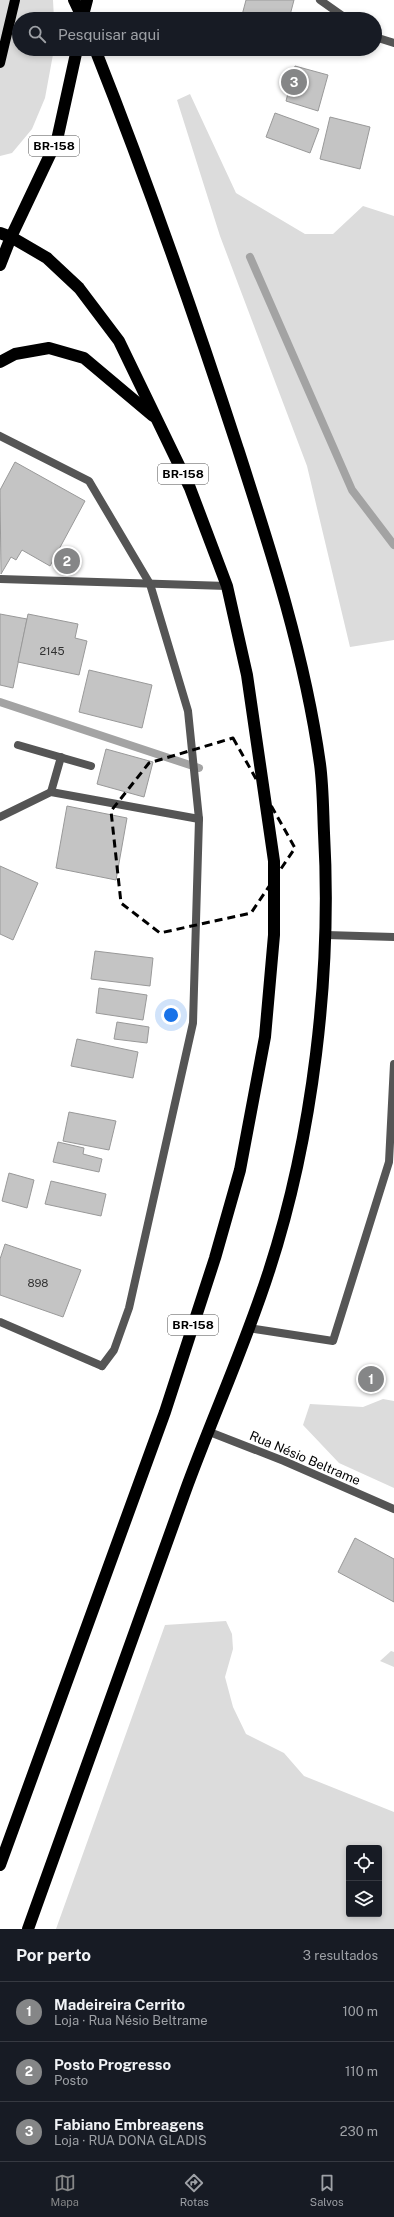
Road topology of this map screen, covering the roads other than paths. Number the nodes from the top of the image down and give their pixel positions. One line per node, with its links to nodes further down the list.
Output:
1 (15, 0): 5 (main road)
2 (74, 0): 6 (highway)
3 (87, 0): 7 (highway)
4 (320, 0): 8 (street)
5 (12, 12)
6 (79, 12)
7 (84, 12)
8 (337, 12)
9 (12, 13): 14 (main road)
10 (382, 39): 11 (street)
11 (394, 43)
12 (75, 56): 15 (highway, BR-158)
13 (98, 56): 29 (highway)
14 (0, 63)
15 (5, 235): 16 (highway); 18 (highway, BR-158)
16 (0, 265)
17 (0, 362): 18 (highway)
18 (157, 419): 22 (highway, BR-158)
19 (0, 436): 21 (street)
20 (0, 579): 21 (street)
21 (150, 584): 22 (street); 28 (street)
22 (227, 586): 36 (highway, BR-158)
23 (18, 745): 24 (street)
24 (60, 757): 25 (street); 26 (street)
25 (91, 766)
26 (51, 792): 27 (street); 28 (street)
27 (0, 817)
28 (199, 820): 32 (street)
29 (326, 935): 30 (street); 33 (highway)
30 (394, 937)
31 (394, 1064): 33 (street)
32 (0, 1322)
33 (248, 1328): 34 (highway)
34 (207, 1431): 35 (street, Rua Nésio Beltrame); 37 (highway)
35 (394, 1509)
36 (1, 1861)
37 (28, 1929)

